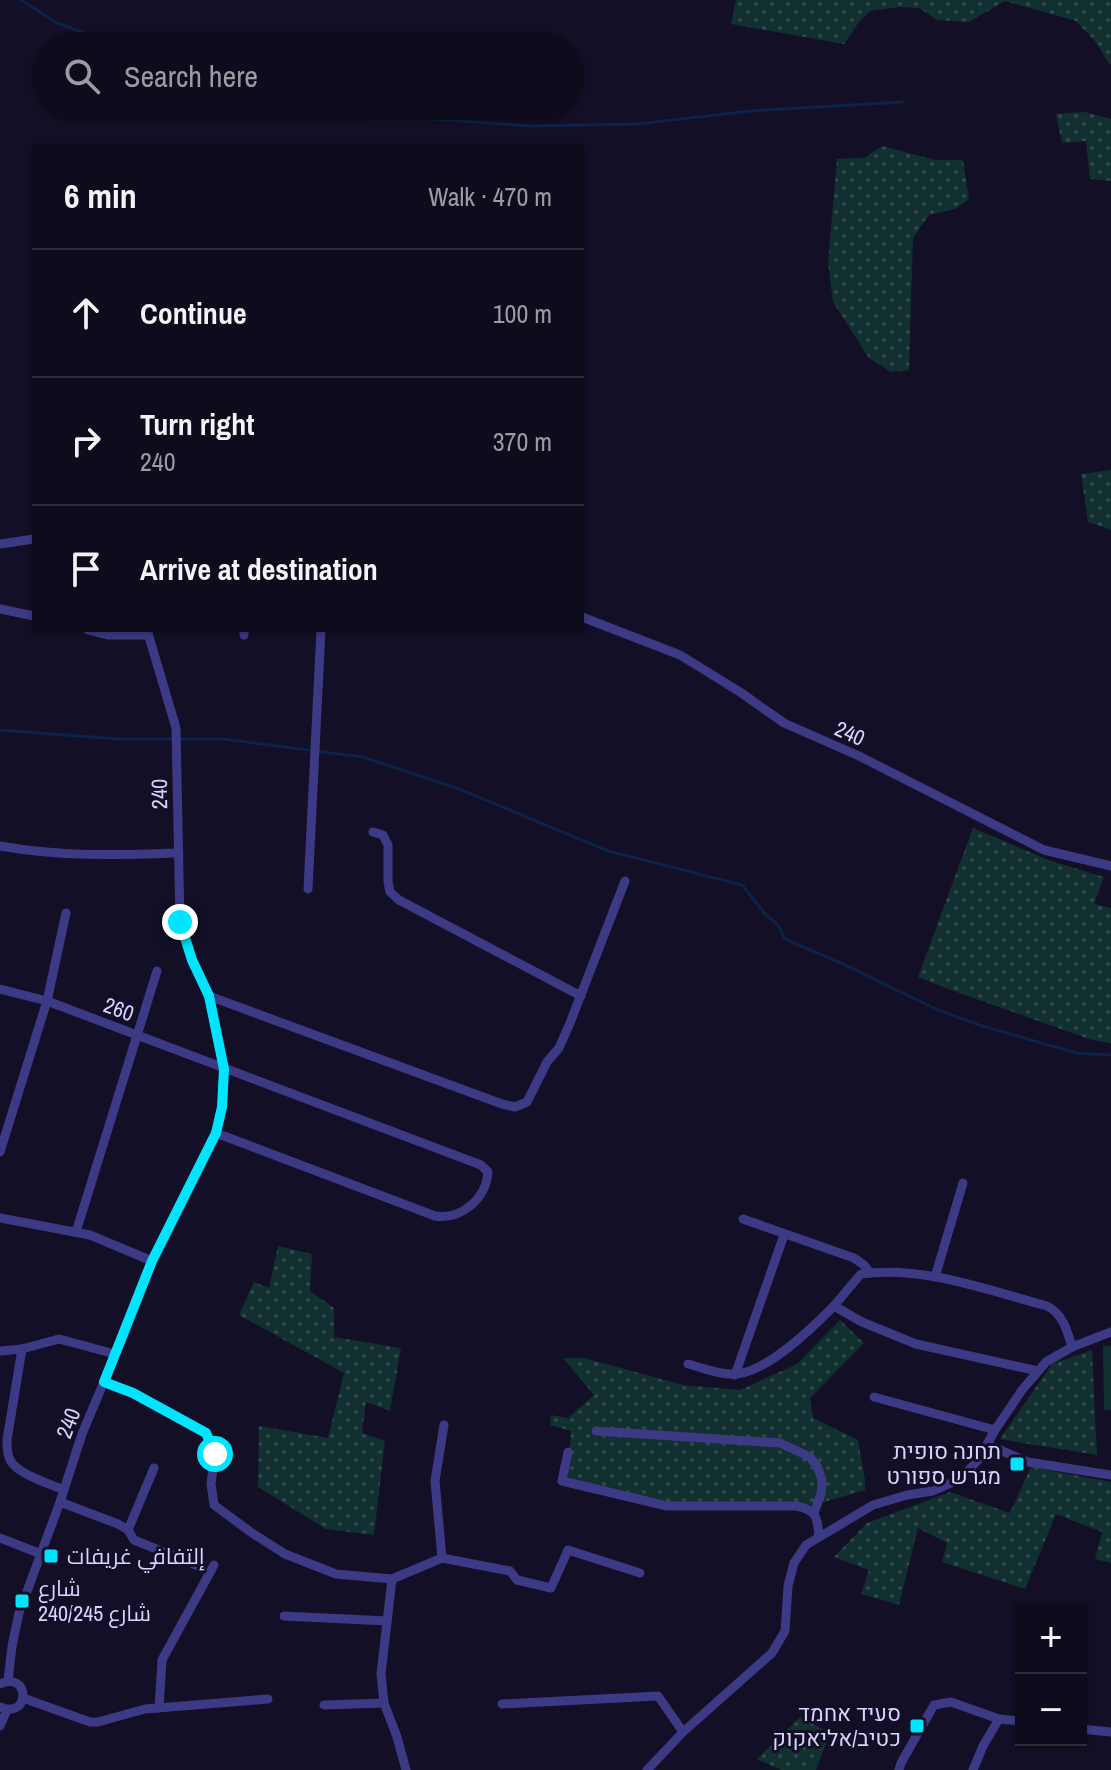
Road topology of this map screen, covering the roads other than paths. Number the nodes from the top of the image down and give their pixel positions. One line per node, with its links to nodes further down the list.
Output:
1 (32, 539): 2 (street)
2 (0, 544)
3 (0, 609): 4 (street)
4 (32, 616)
5 (584, 618): 12 (street, 240)
6 (96, 632): 8 (street)
7 (321, 632): 14 (street)
8 (148, 633): 11 (street, 240)
9 (373, 832): 19 (street)
10 (0, 846): 11 (street)
11 (179, 853): 18 (street, 240)
12 (1111, 866)
13 (625, 881): 19 (street)
14 (308, 889)
15 (66, 913): 20 (street)
16 (157, 971): 21 (street)
17 (0, 989): 20 (street, 260)
18 (209, 996): 19 (street); 22 (street, 240)
19 (581, 996)
20 (47, 1001): 21 (street, 260); 24 (street)
21 (137, 1035): 22 (street, 260); 28 (street)
22 (224, 1069): 23 (street, 240); 23 (street, 260)
23 (216, 1133): 30 (street, 240)
24 (0, 1152)
25 (963, 1183): 32 (street)
26 (0, 1218): 28 (street)
27 (743, 1219): 29 (street)
28 (76, 1232): 30 (street)
29 (784, 1235): 31 (street); 41 (street)
30 (152, 1261): 38 (street, 240)
31 (870, 1273): 32 (street); 33 (street)
32 (935, 1277): 35 (street)
33 (834, 1306): 40 (street); 41 (street)
34 (1111, 1332): 35 (street)
35 (1072, 1347): 40 (street)
36 (22, 1349): 37 (street); 38 (street); 51 (street)
37 (0, 1351)
38 (115, 1354): 42 (street, 240)
39 (688, 1364): 41 (street)
40 (1038, 1371): 45 (street)
41 (735, 1375)
42 (104, 1382): 51 (street, 240); 62 (street)
43 (874, 1397): 45 (street)
44 (444, 1425): 58 (street)
45 (995, 1430): 47 (street)
46 (596, 1431): 53 (street)
47 (988, 1445): 50 (street); 55 (street)
48 (568, 1452): 53 (street)
49 (154, 1468): 54 (street)
50 (1111, 1475)
51 (64, 1490): 52 (street, 240)
52 (60, 1502): 54 (street); 57 (street, 240)
53 (814, 1513): 55 (street)
54 (128, 1530): 60 (street)
55 (819, 1536): 77 (street)
56 (0, 1538): 57 (street)
57 (41, 1554): 65 (street, 240)
58 (442, 1558): 61 (street); 62 (street)
59 (214, 1565): 72 (street)
60 (201, 1567)
61 (640, 1573)
62 (392, 1579): 64 (street)
63 (284, 1616): 64 (street)
64 (387, 1621): 68 (street)
65 (4, 1682): 66 (street)
66 (23, 1698): 71 (street); 72 (street)
67 (268, 1699): 72 (street)
68 (384, 1703): 70 (street); 79 (street)
69 (502, 1704): 77 (street)
70 (324, 1705)
71 (3, 1708): 75 (street)
72 (159, 1708)
73 (999, 1719): 74 (street); 81 (street); 82 (street)
74 (1015, 1720)
75 (0, 1726)
76 (1087, 1730): 78 (street)
77 (683, 1732): 80 (street)
78 (1111, 1732)
79 (406, 1770)
80 (647, 1770)
81 (899, 1770)
82 (973, 1770)

